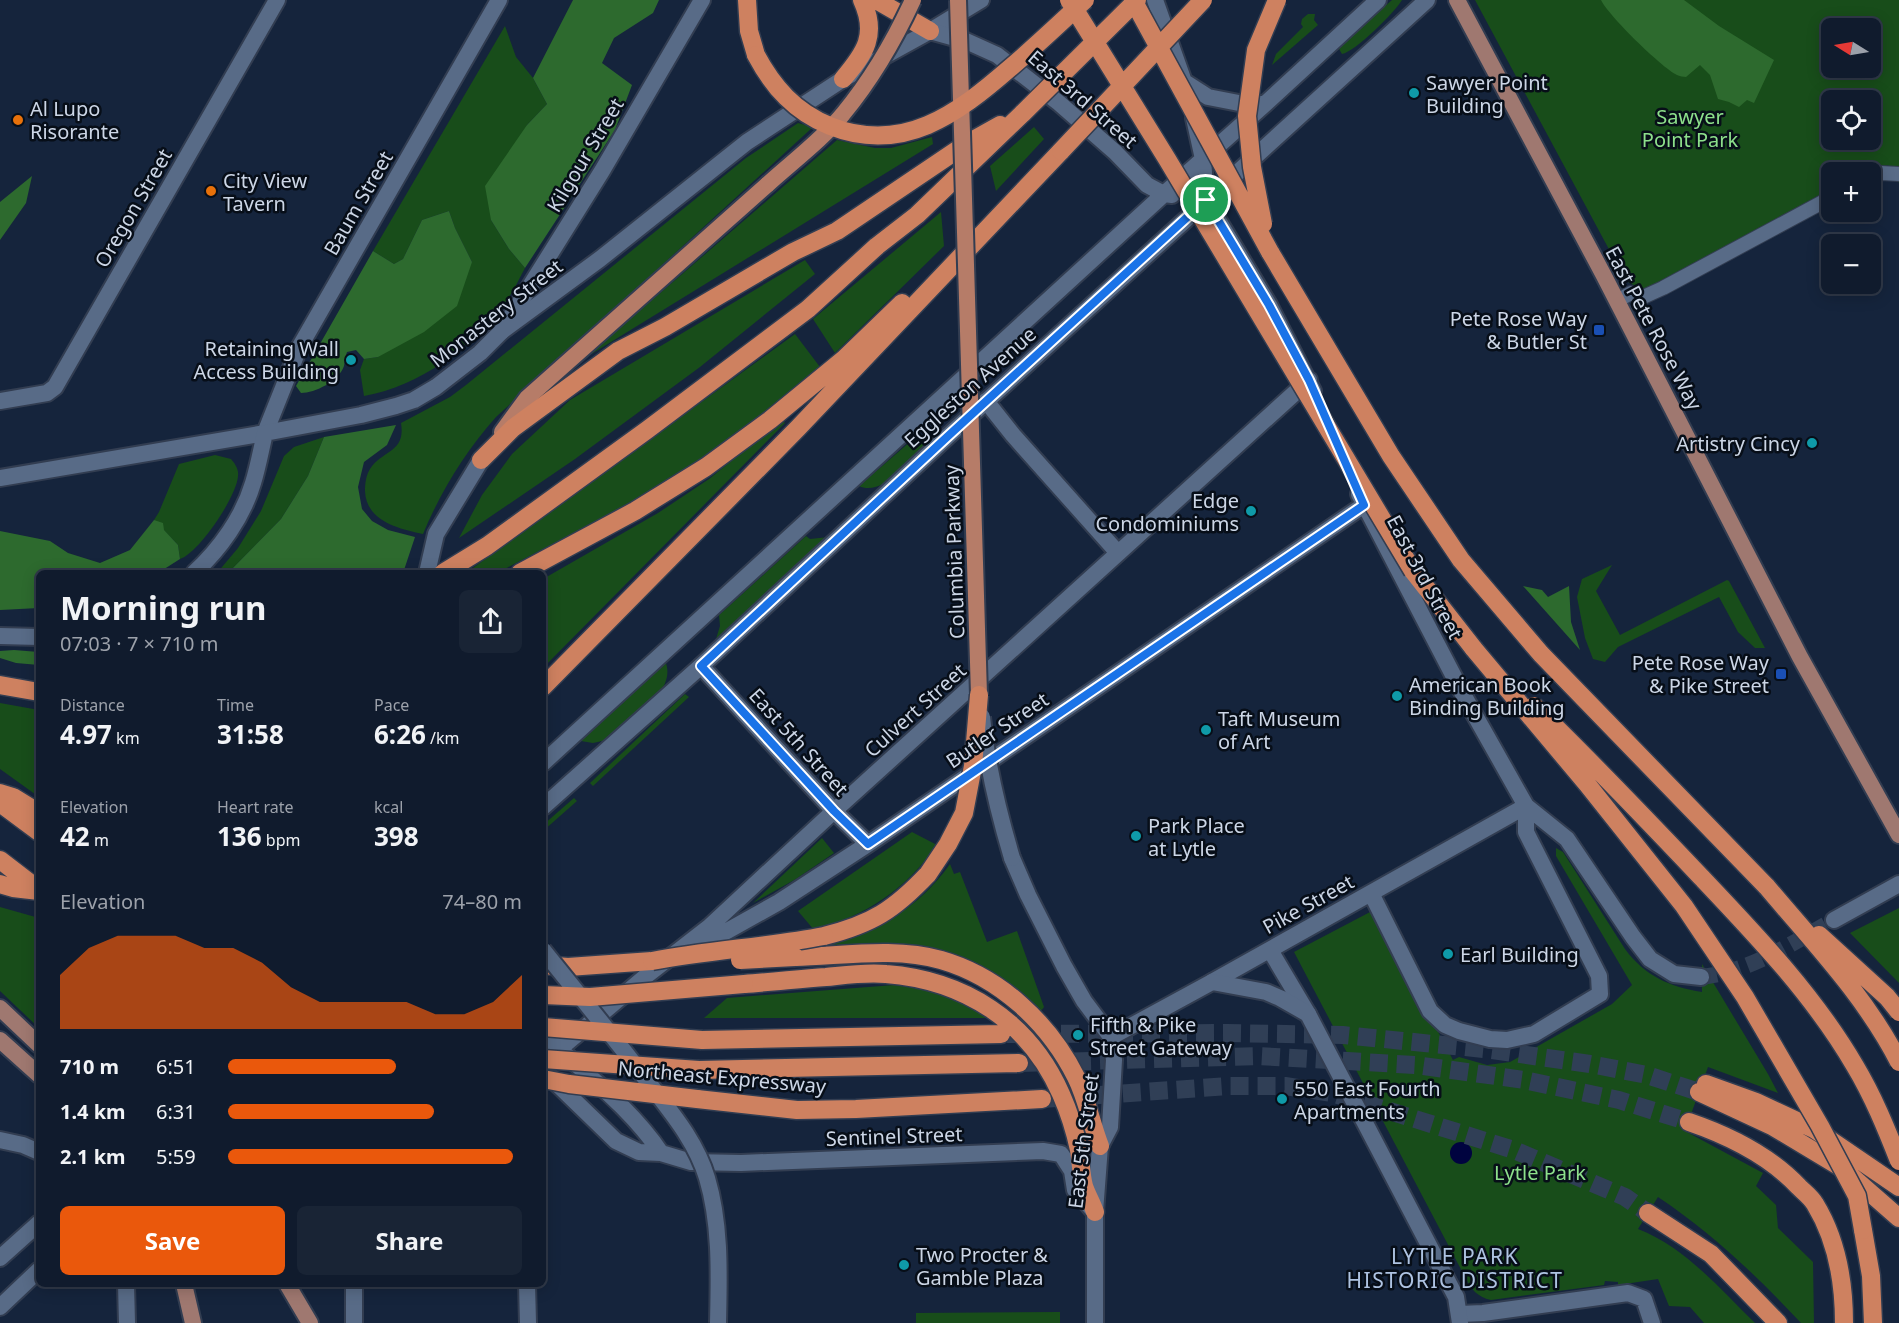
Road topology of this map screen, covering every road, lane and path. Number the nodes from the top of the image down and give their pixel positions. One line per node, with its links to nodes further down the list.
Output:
1 (277, 0): 35 (street, Oregon Street)
2 (499, 0): 37 (street, Baum Street)
3 (702, 0): 33 (street, Kilgour Street)
4 (747, 0): 18 (highway, bridge)
5 (862, 0): 20 (highway)
6 (876, 0): 19 (highway)
7 (913, 0): 38 (highway, bridge)
8 (958, 0): 53 (highway, Columbia Parkway, bridge)
9 (981, 0): 19 (street, Monastery Street)
10 (1061, 0): 18 (highway, bridge)
11 (1135, 0): 23 (highway, bridge); 31 (highway, bridge)
12 (1155, 0): 21 (street, East 3rd Street)
13 (1203, 0): 30 (highway, bridge)
14 (1277, 0): 31 (highway, bridge)
15 (1378, 0): 22 (street, Eggleston Avenue)
16 (1427, 0): 28 (street, Eggleston Avenue)
17 (1457, 0): 32 (main road, East Pete Rose Way)
18 (1077, 5): 48 (highway, bridge)
19 (930, 31): 20 (street, Monastery Street); 27 (street, East 3rd Street)
20 (843, 79): 33 (street, Monastery Street)
21 (1183, 81): 22 (street); 24 (street, East 3rd Street)
22 (1266, 104): 24 (street, Eggleston Avenue)
23 (1023, 113): 38 (highway); 44 (highway)
24 (1203, 159): 27 (street, Eggleston Avenue); 28 (street, East 3rd Street)
25 (1881, 174): 26 (street)
26 (1899, 174)
27 (1164, 194): 28 (street, East 3rd Street); 54 (street, Eggleston Avenue)
28 (1206, 200): 34 (street, East 3rd Street); 36 (street, Eggleston Avenue)
29 (1821, 203): 32 (street)
30 (985, 231): 45 (highway); 50 (highway)
31 (1270, 252): 67 (highway)
32 (1617, 301): 62 (main road, East Pete Rose Way)
33 (502, 331): 37 (street, Monastery Street)
34 (1309, 380): 40 (street, East 3rd Street); 41 (street, Culvert Street)
35 (0, 401)
36 (986, 401): 41 (street); 49 (street, Eggleston Avenue)
37 (265, 433): 39 (street, Monastery Street); 42 (street, Baum Street)
38 (481, 460): 43 (street)
39 (0, 478)
40 (1364, 505): 58 (street, East 3rd Street); 63 (street, Butler Street)
41 (1118, 553): 60 (street, Culvert Street)
42 (197, 570)
43 (429, 570)
44 (448, 570)
45 (526, 570)
46 (0, 636): 47 (street)
47 (36, 637)
48 (1474, 649): 102 (highway, bridge); 127 (highway, bridge)
49 (701, 666): 57 (street, Eggleston Avenue); 60 (street, East 5th Street)
50 (546, 684)
51 (0, 685): 52 (highway)
52 (36, 691)
53 (979, 695): 75 (highway, bridge); 85 (street, Columbia Parkway, bridge)
54 (546, 760)
55 (0, 793): 59 (highway)
56 (0, 803): 61 (highway)
57 (546, 804)
58 (1526, 806): 70 (street, Pike Street); 70 (street, East 3rd Street); 76 (street)
59 (36, 811)
60 (834, 811): 63 (street, East 5th Street); 75 (street, Culvert Street)
61 (36, 830)
62 (1899, 835)
63 (868, 844): 75 (street, Butler Street)
64 (0, 860): 68 (highway)
65 (0, 884): 69 (highway)
66 (1899, 884): 71 (street)
67 (1767, 887): 80 (highway, bridge); 91 (highway, bridge)
68 (36, 888)
69 (36, 890)
70 (1371, 893): 72 (street, Pike Street)
71 (1834, 920)
72 (1270, 950): 77 (street, Pike Street); 81 (street)
73 (546, 954): 122 (street, bridge)
74 (546, 965): 75 (highway, bridge)
75 (649, 968): 88 (street, Culvert Street); 99 (highway, bridge)
76 (1701, 977)
77 (1212, 982): 81 (street); 85 (street, Pike Street)
78 (546, 995): 104 (highway, bridge)
79 (0, 1008): 87 (main road)
80 (1899, 1012)
81 (1308, 1014): 116 (street)
82 (546, 1027): 83 (highway, Northeast Expressway, bridge)
83 (1001, 1034)
84 (546, 1037): 88 (street)
85 (1111, 1037): 99 (street, East 5th Street)
86 (0, 1040): 93 (main road)
87 (36, 1042)
88 (560, 1049): 89 (street, Culvert Street); 101 (street)
89 (546, 1059)
90 (546, 1061): 92 (highway, bridge)
91 (1899, 1062)
92 (1019, 1063)
93 (36, 1073)
94 (546, 1073): 101 (street, Sentinel Street)
95 (546, 1080): 96 (highway, Northeast Expressway, bridge)
96 (1042, 1099)
97 (1689, 1122): 126 (highway)
98 (0, 1140): 100 (street)
99 (1100, 1146): 104 (street, East 5th Street)
100 (36, 1151)
101 (661, 1153): 104 (street, Sentinel Street)
102 (1899, 1161)
103 (1899, 1187): 106 (highway)
104 (1095, 1212): 123 (street, East 5th Street)
105 (1648, 1213): 125 (highway)
106 (1899, 1218)
107 (36, 1226): 108 (street)
108 (0, 1258)
109 (36, 1273): 115 (street)
110 (126, 1287): 117 (street)
111 (185, 1287): 118 (main road)
112 (289, 1287): 119 (main road)
113 (354, 1287): 120 (street)
114 (527, 1287): 121 (street)
115 (0, 1307)
116 (1460, 1318): 124 (street)
117 (128, 1323)
118 (193, 1323)
119 (310, 1323)
120 (354, 1323)
121 (528, 1323)
122 (718, 1323)
123 (1095, 1323)
124 (1652, 1323)
125 (1778, 1323)
126 (1844, 1323)
127 (1873, 1323)

